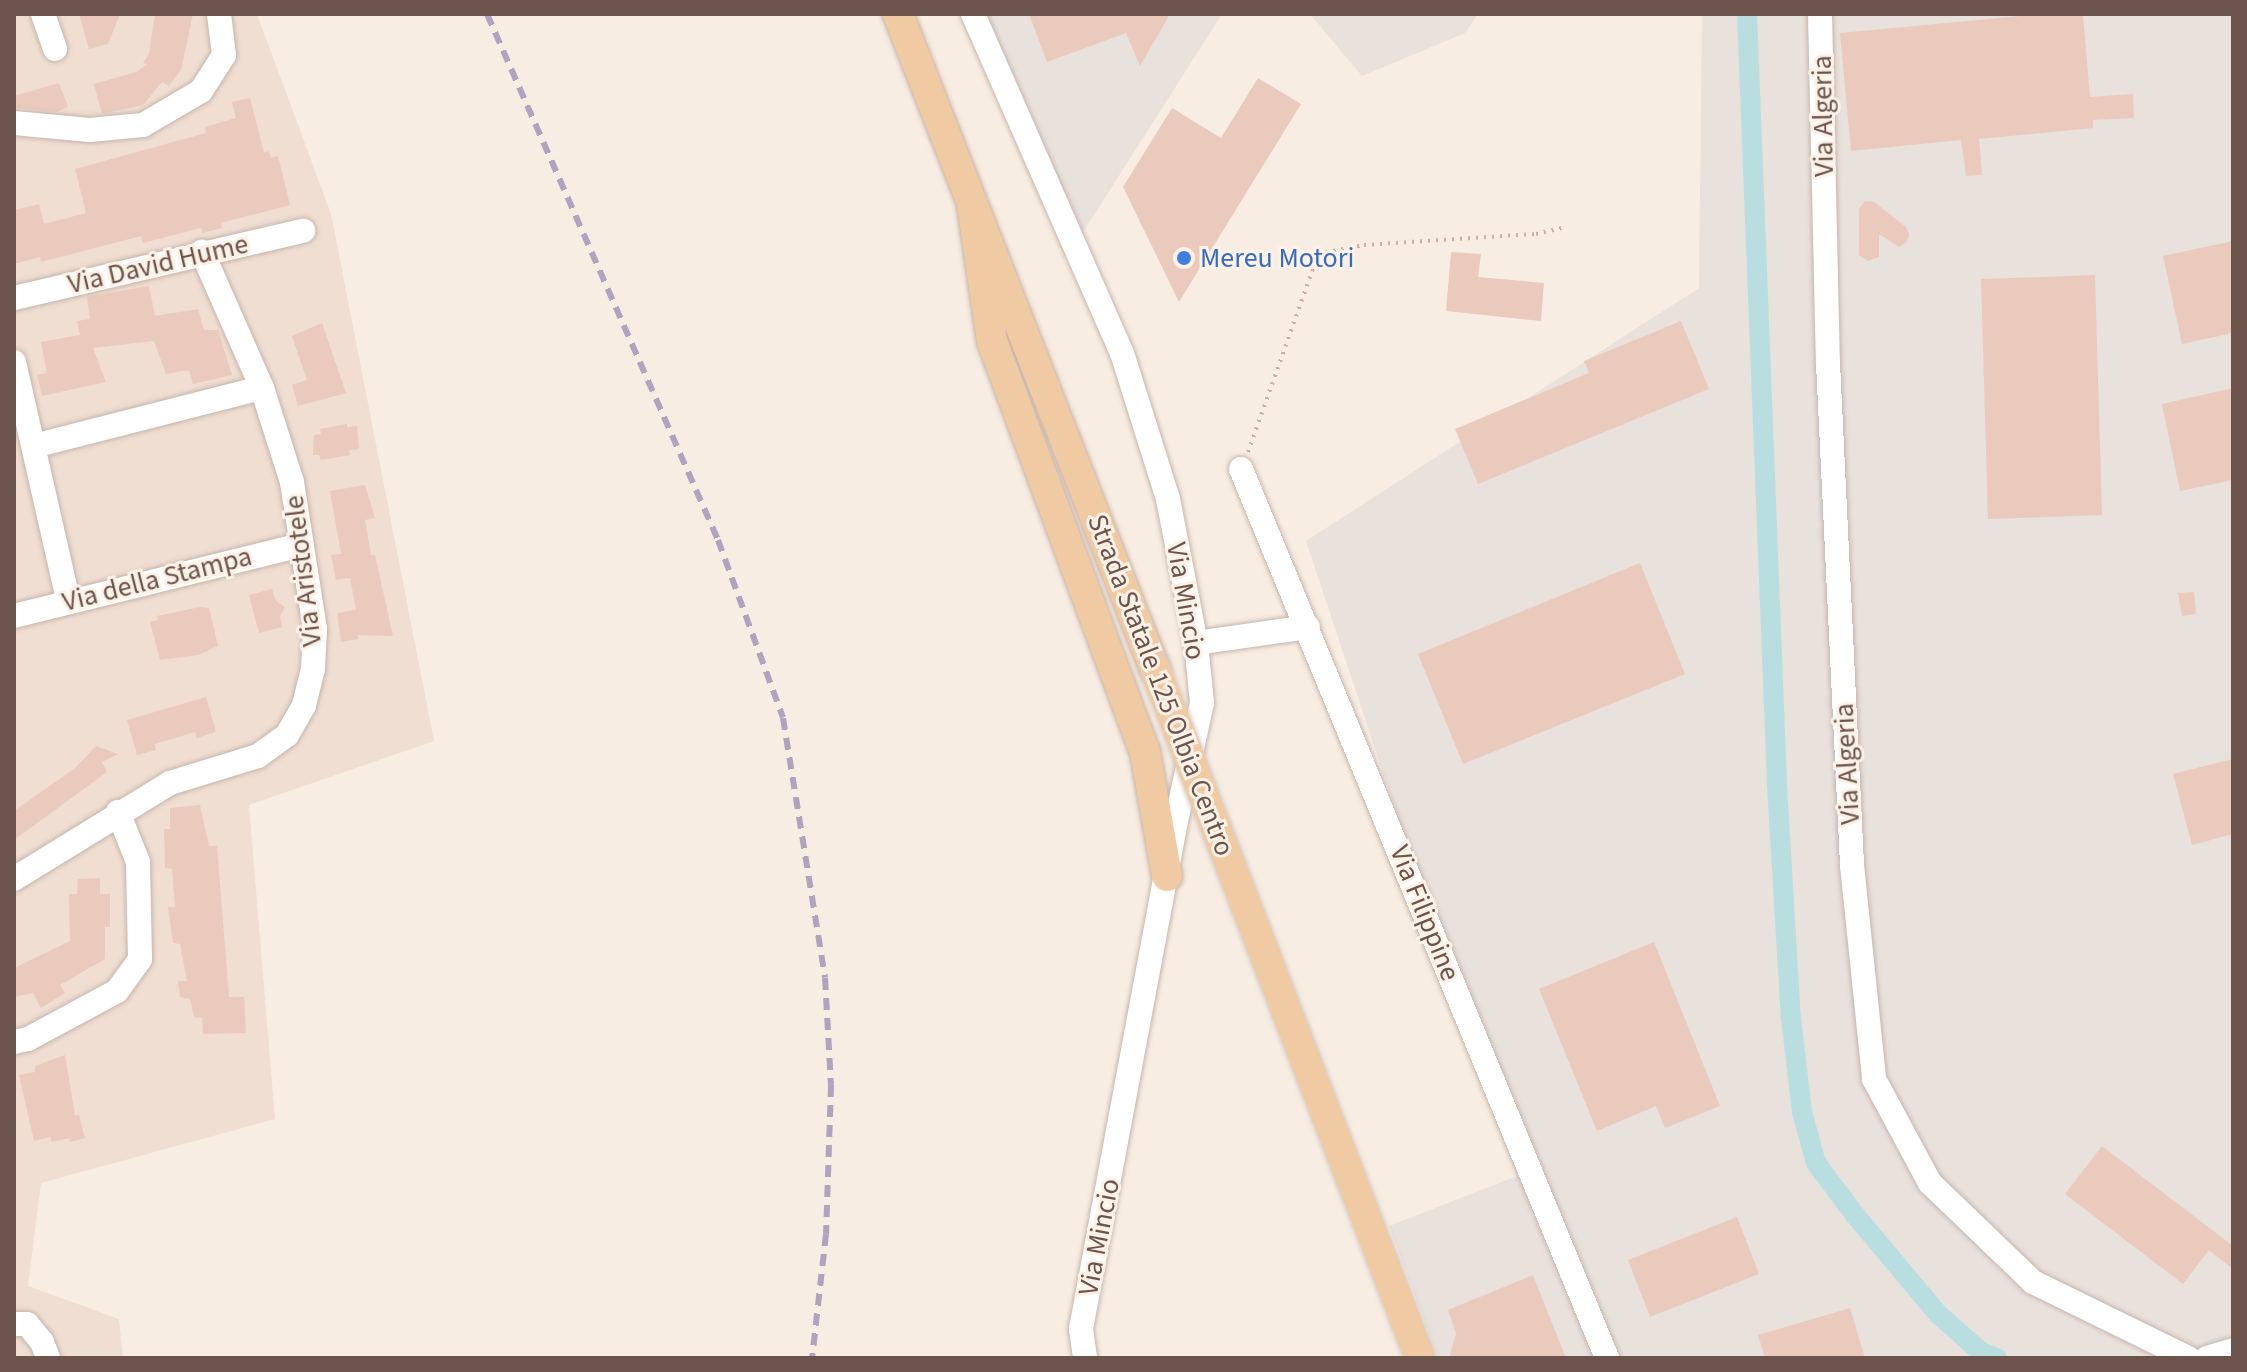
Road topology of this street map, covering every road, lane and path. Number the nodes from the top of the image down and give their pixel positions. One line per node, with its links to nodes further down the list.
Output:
1 (43, 14): 6 (street)
2 (219, 14): 7 (street)
3 (898, 14): 8 (main road, Strada Statale 125 Olbia Centro)
4 (973, 14): 21 (street, Via Mincio)
5 (1820, 14): 32 (street, Via Algeria)
6 (55, 49)
7 (14, 123)
8 (972, 204): 23 (main road); 30 (main road, Strada Statale 125 Olbia Centro, bridge)
9 (1566, 227): 16 (path)
10 (303, 231): 11 (street, Via David Hume)
11 (202, 252): 12 (street, Via David Hume); 14 (street, Via Aristotele)
12 (14, 298)
13 (14, 362): 15 (street)
14 (262, 388): 15 (street); 17 (street, Via Aristotele)
15 (34, 446): 18 (street)
16 (1241, 469): 20 (street, Via Filippine)
17 (301, 545): 18 (street, Via della Stampa); 22 (street, Via Aristotele)
18 (68, 600): 19 (street, Via della Stampa)
19 (14, 616)
20 (1308, 627): 21 (street); 31 (street, Via Filippine)
21 (1196, 643): 23 (street, Via Mincio)
22 (118, 812): 24 (street, Via Aristotele); 25 (street)
23 (1167, 876): 29 (street, Via Mincio)
24 (14, 879)
25 (14, 1042)
26 (14, 1324): 28 (street)
27 (2233, 1350): 33 (street)
28 (48, 1358)
29 (1085, 1358)
30 (1420, 1358)
31 (1607, 1358)
32 (2188, 1358)
33 (2207, 1358)

